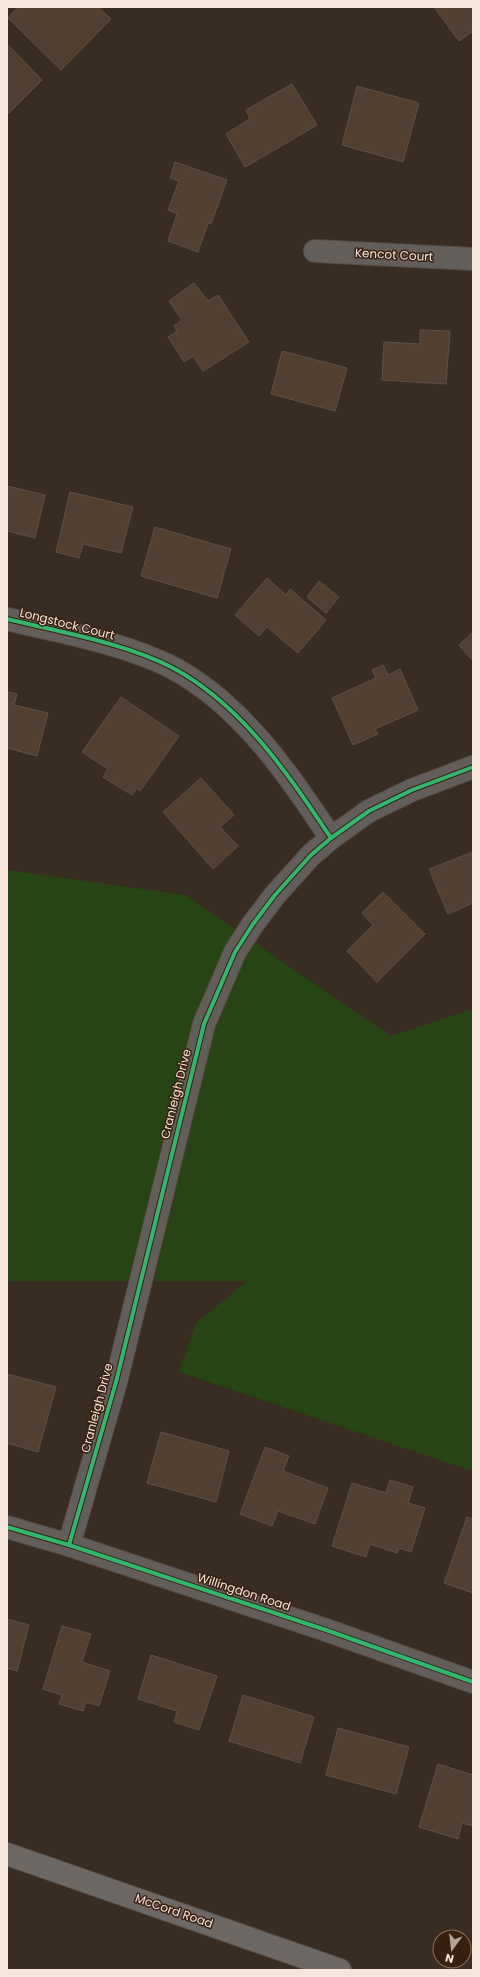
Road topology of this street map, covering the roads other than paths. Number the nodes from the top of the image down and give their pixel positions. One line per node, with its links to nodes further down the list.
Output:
1 (315, 251): 2 (street, Kencot Court)
2 (473, 259)
3 (7, 619): 5 (street, Longstock Court)
4 (473, 767): 5 (street, Cranleigh Drive)
5 (331, 838): 7 (street, Cranleigh Drive)
6 (7, 1527): 7 (street, Willingdon Road)
7 (69, 1545): 8 (street, Willingdon Road)
8 (473, 1682)
9 (7, 1854): 10 (street, McCord Road)
10 (340, 1970)

